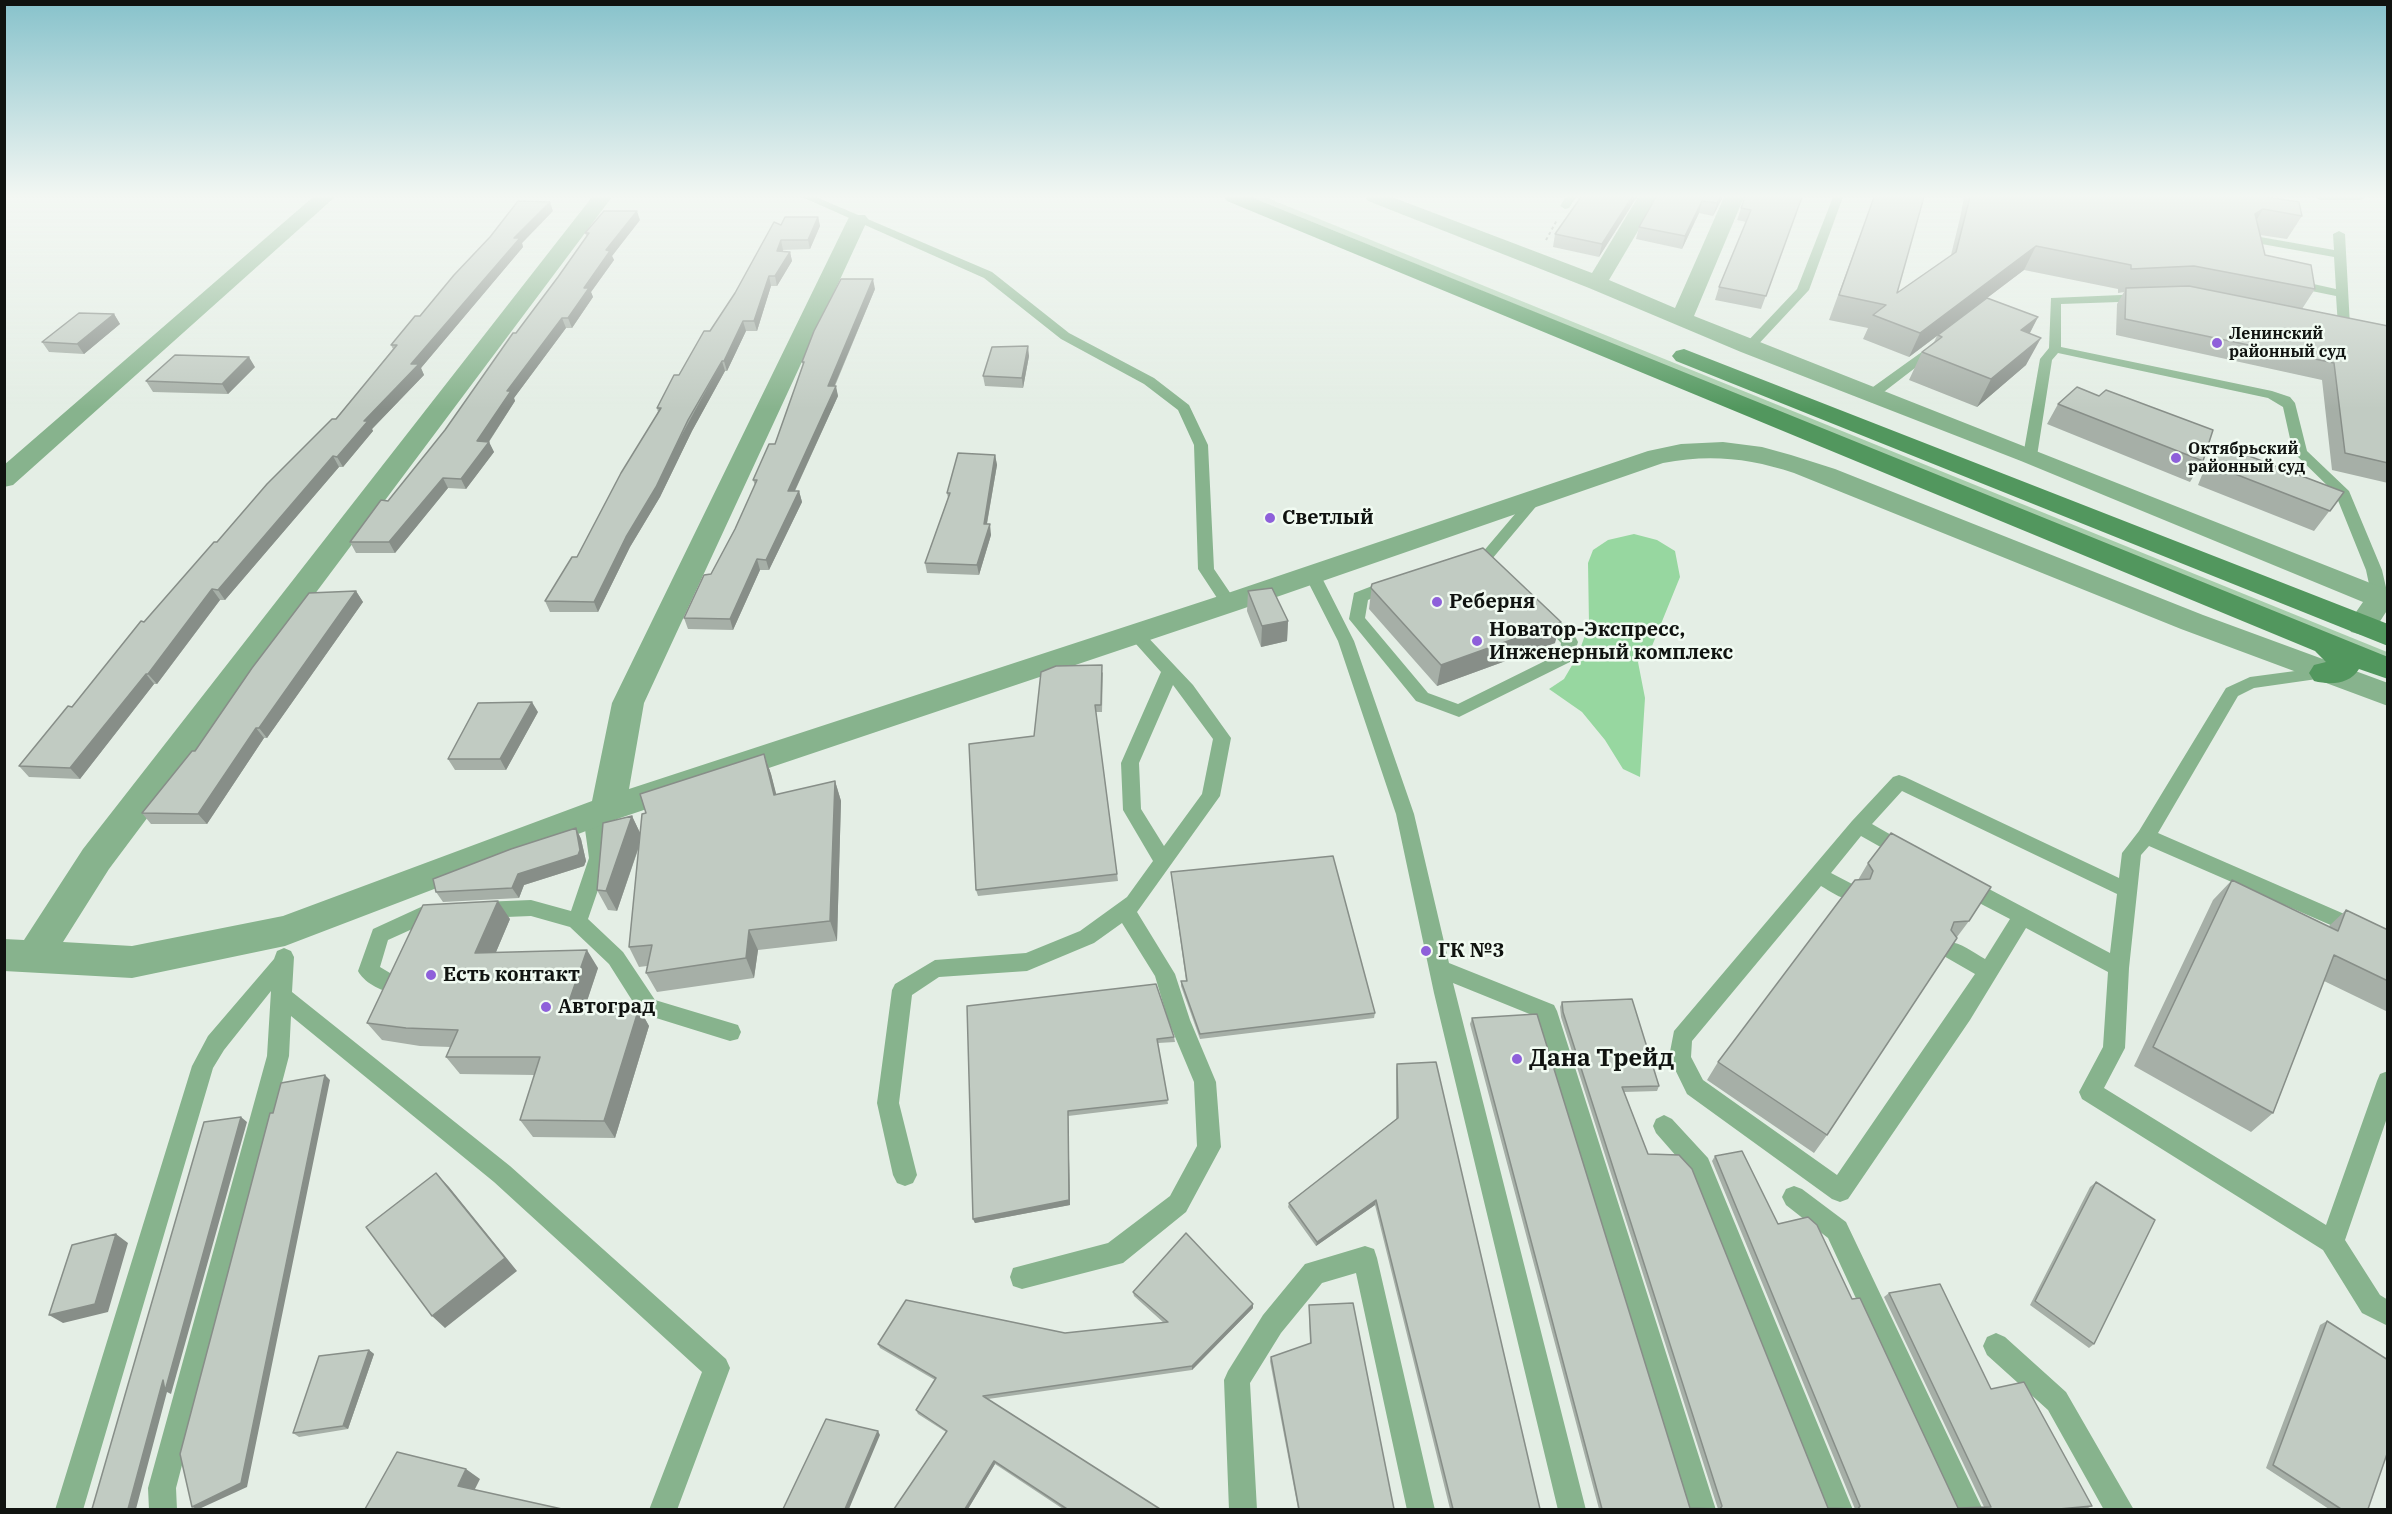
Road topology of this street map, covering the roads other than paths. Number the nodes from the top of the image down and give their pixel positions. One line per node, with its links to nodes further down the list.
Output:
1 (245, 268): 23 (street)
2 (548, 268): 53 (street)
3 (835, 268): 38 (street)
4 (971, 268): 30 (lane)
5 (1401, 268): 34 (main road)
6 (1460, 268): 31 (main road)
7 (1560, 268): 13 (street)
8 (1607, 268): 13 (street)
9 (1705, 268): 16 (street)
10 (1811, 268): 19 (lane)
11 (2341, 268): 14 (lane)
12 (2278, 280): 14 (lane)
13 (1598, 283): 16 (street)
14 (2342, 294): 17 (lane)
15 (2156, 297): 20 (lane)
16 (1682, 318): 19 (street)
17 (2344, 326)
18 (1945, 339): 21 (lane)
19 (1749, 347): 21 (street)
20 (2055, 349): 22 (lane); 28 (lane)
21 (1872, 395): 22 (street)
22 (2030, 456): 28 (street)
23 (4, 479)
24 (1537, 497): 25 (lane); 26 (street); 34 (street)
25 (1452, 566)
26 (1312, 574): 30 (street); 55 (lane)
27 (1407, 579): 29 (lane)
28 (2380, 598): 31 (street)
29 (1528, 599)
30 (1229, 603): 32 (street)
31 (2362, 626): 33 (main road)
32 (1135, 634): 36 (lane); 38 (street)
33 (2388, 636)
34 (2325, 658): 35 (main road); 37 (street); 40 (lane)
35 (2388, 669)
36 (1170, 672): 41 (lane); 41 (lane)
37 (2388, 694)
38 (600, 812): 49 (lane); 51 (street)
39 (1859, 826): 42 (lane); 43 (lane); 45 (lane)
40 (2146, 836): 45 (lane); 50 (lane)
41 (1163, 860): 47 (lane)
42 (1920, 860)
43 (1818, 875): 46 (lane); 56 (lane)
44 (1951, 878): 48 (lane)
45 (2129, 891): 54 (lane)
46 (1849, 892)
47 (1125, 910): 62 (lane); 65 (lane)
48 (2022, 917): 54 (lane); 56 (lane)
49 (577, 921): 57 (lane); 59 (lane)
50 (2388, 942)
51 (285, 946): 53 (street); 58 (lane); 68 (lane)
52 (1949, 949): 56 (lane)
53 (19, 956)
54 (2119, 968): 64 (lane)
55 (1440, 969): 73 (lane); 74 (lane)
56 (1989, 971)
57 (393, 985)
58 (282, 996): 69 (lane); 70 (lane)
59 (730, 1032)
60 (2388, 1081): 64 (lane)
61 (1664, 1126): 75 (lane)
62 (905, 1175)
63 (1794, 1197): 76 (lane)
64 (2332, 1242): 66 (lane)
65 (1022, 1277)
66 (2388, 1314)
67 (1996, 1346): 77 (lane)
68 (69, 1509)
69 (163, 1509)
70 (663, 1509)
71 (1243, 1509): 72 (lane)
72 (1421, 1509)
73 (1572, 1509)
74 (1702, 1509)
75 (1839, 1509)
76 (1969, 1509)
77 (2120, 1509)

